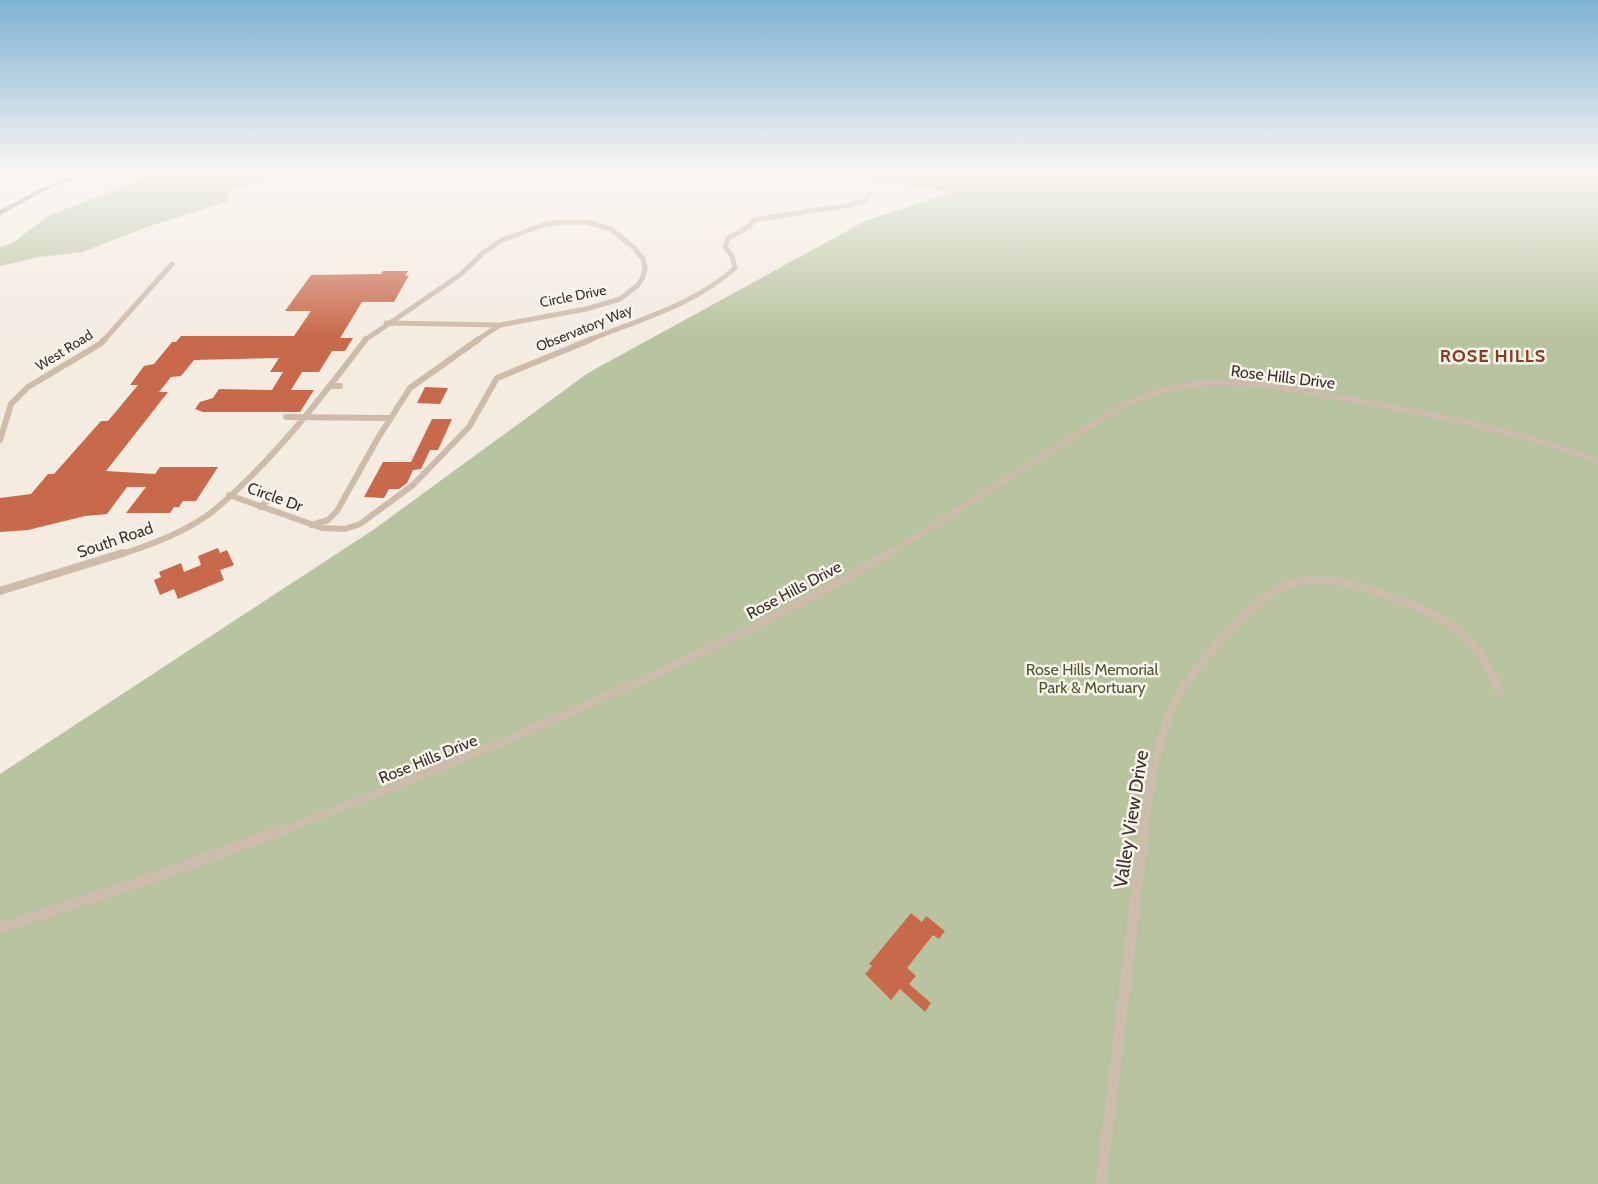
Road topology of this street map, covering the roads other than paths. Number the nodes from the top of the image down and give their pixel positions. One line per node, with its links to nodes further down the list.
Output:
1 (536, 227): 5 (street, Circle Drive)
2 (605, 227): 6 (street, Circle Drive)
3 (748, 227): 17 (street, Observatory Way)
4 (172, 264): 12 (street, West Road)
5 (386, 323): 6 (street); 7 (street, Circle Drive)
6 (500, 324): 11 (street, Circle Drive)
7 (330, 386): 8 (street); 10 (street, Circle Drive)
8 (340, 386)
9 (286, 417): 10 (street)
10 (305, 418): 11 (street); 15 (street, Circle Drive)
11 (392, 418): 17 (street, Circle Drive)
12 (0, 440)
13 (1598, 461): 20 (street, Rose Hills Drive)
14 (275, 494): 16 (street)
15 (229, 495): 16 (street, Circle Dr); 18 (street, South Road)
16 (260, 507): 17 (street, Circle Dr)
17 (311, 525)
18 (0, 591)
19 (1500, 692): 21 (street, Valley View Drive)
20 (0, 928)
21 (1101, 1184)

